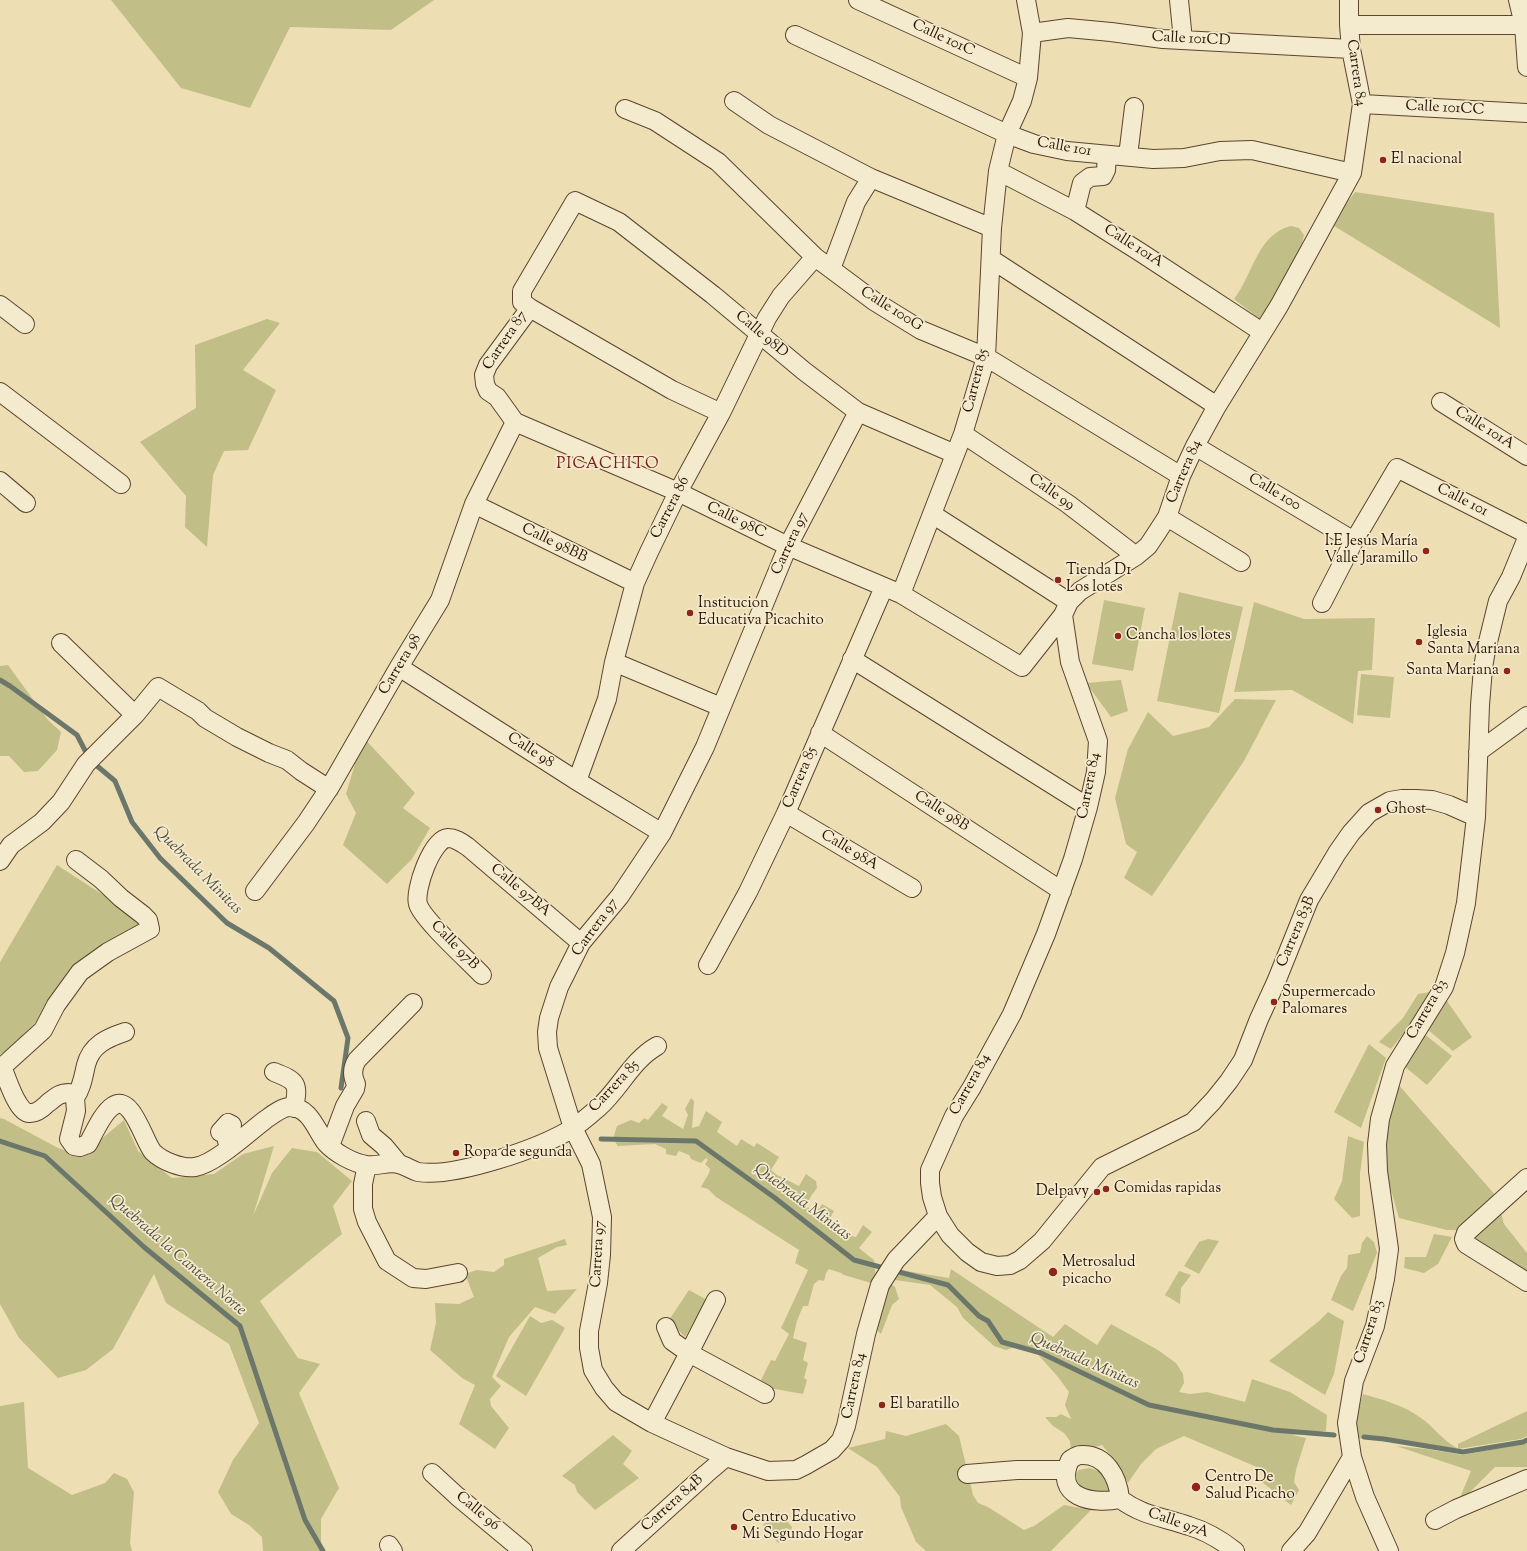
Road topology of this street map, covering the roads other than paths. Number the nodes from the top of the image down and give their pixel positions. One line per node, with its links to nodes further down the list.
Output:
1 (858, 0): 13 (street, Calle 101C)
2 (1026, 0): 8 (street)
3 (1179, 0): 10 (street)
4 (1349, 0): 6 (street, Carrera 84)
5 (1518, 0): 7 (street)
6 (1348, 24): 7 (street); 11 (street, Carrera 84)
7 (1524, 25): 12 (street)
8 (1032, 33): 10 (street, Calle 101CD); 13 (street)
9 (795, 35): 19 (street, Calle 101)
10 (1183, 40): 11 (street, Calle 101CD)
11 (1351, 49): 15 (street, Carrera 84)
12 (1527, 67)
13 (1028, 78): 19 (street)
14 (734, 101): 24 (street)
15 (1362, 104): 18 (street, Calle 101CC); 23 (street, Carrera 84)
16 (1134, 108): 21 (street)
17 (625, 109): 28 (street, Calle 100G)
18 (1527, 113)
19 (1007, 134): 20 (street, Calle 101); 22 (street, Carrera 85)
20 (1107, 155): 21 (street, Calle 101); 26 (street)
21 (1128, 156): 23 (street, Calle 101)
22 (998, 171): 26 (street, Calle 101A); 27 (street, Carrera 85)
23 (1352, 173): 34 (street, Carrera 84)
24 (870, 178): 27 (street); 30 (street)
25 (575, 201): 32 (street, Carrera 87); 35 (street, Calle 98D)
26 (1075, 211): 34 (street, Calle 101A)
27 (992, 228): 29 (street, Carrera 85)
28 (815, 257): 30 (street, Calle 100G); 35 (street, Carrera 86)
29 (991, 259): 36 (street, Carrera 85); 39 (street)
30 (831, 269): 36 (street, Calle 100G)
31 (0, 305): 33 (street)
32 (530, 308): 41 (street); 42 (street, Carrera 87)
33 (25, 324)
34 (1262, 332): 39 (street, Carrera 84)
35 (759, 334): 40 (street, Calle 98D); 41 (street, Carrera 86)
36 (986, 357): 43 (street, Carrera 85); 47 (street, Calle 100G)
37 (0, 392): 49 (street)
38 (1441, 402): 46 (street, Calle 101A)
39 (1217, 406): 44 (street, Carrera 84)
40 (858, 412): 45 (street, Calle 98D); 58 (street, Carrera 97)
41 (721, 413): 50 (street, Carrera 86)
42 (515, 422): 50 (street, Calle 98C); 52 (street, Carrera 98)
43 (963, 434): 45 (street, Carrera 85); 59 (street, Calle 99)
44 (1195, 446): 47 (street, Carrera 84); 57 (street, Calle 100)
45 (955, 454): 53 (street, Carrera 85)
46 (1527, 456)
47 (1181, 476): 54 (street, Carrera 84)
48 (0, 481): 51 (street)
49 (121, 484)
50 (678, 492): 58 (street, Calle 98C); 61 (street, Carrera 86)
51 (26, 503)
52 (474, 504): 61 (street, Calle 98BB); 69 (street, Carrera 98)
53 (932, 514): 63 (street, Carrera 85); 65 (street)
54 (1167, 517): 59 (street, Carrera 84); 60 (street)
55 (1527, 534): 57 (street, Calle 101)
56 (1527, 538): 74 (street, Carrera 83)
57 (1354, 540): 64 (street)
58 (788, 546): 62 (street, Calle 98C); 70 (street, Carrera 97)
59 (1136, 556): 65 (street, Carrera 84)
60 (1240, 562)
61 (635, 583): 68 (street, Carrera 86)
62 (884, 587): 63 (street, Calle 98C); 67 (street, Carrera 85)
63 (901, 594): 65 (street, Calle 98C)
64 (1322, 603)
65 (1066, 608): 77 (street, Carrera 84)
66 (61, 643): 71 (street)
67 (852, 659): 73 (street, Carrera 85); 77 (street)
68 (614, 662): 70 (street); 75 (street, Carrera 86)
69 (399, 667): 75 (street, Calle 98); 76 (street, Carrera 98)
70 (721, 707): 80 (street, Carrera 97)
71 (135, 715): 76 (street); 83 (street)
72 (1527, 716): 74 (street)
73 (820, 732): 78 (street, Carrera 85); 86 (street, Calle 98B)
74 (1478, 752): 79 (street, Carrera 83)
75 (577, 781): 80 (street, Calle 98)
76 (329, 789): 85 (street, Carrera 98)
77 (1088, 807): 86 (street, Carrera 84)
78 (786, 813): 84 (street, Calle 98A); 88 (street, Carrera 85)
79 (1476, 817): 105 (street, Carrera 83B); 114 (street, Carrera 83)
80 (662, 833): 87 (street, Carrera 97)
81 (457, 840): 87 (street, Calle 97BA); 89 (street, Calle 97B)
82 (76, 860): 93 (street)
83 (0, 861)
84 (912, 888)
85 (255, 891)
86 (1062, 891): 105 (street, Carrera 84)
87 (581, 943): 98 (street, Carrera 97)
88 (708, 965)
89 (482, 975)
90 (413, 1003): 100 (street)
91 (125, 1032): 95 (street)
92 (657, 1046): 98 (street, Carrera 85)
93 (0, 1067): 95 (street)
94 (274, 1072): 96 (street)
95 (75, 1098): 101 (street)
96 (294, 1108): 100 (street); 101 (street)
97 (366, 1122): 102 (street)
98 (573, 1128): 102 (street, Carrera 85); 112 (street, Carrera 97)
99 (220, 1132): 101 (street)
100 (330, 1146): 103 (street)
101 (230, 1147)
102 (399, 1164): 103 (street)
103 (367, 1165): 106 (street)
104 (1527, 1178): 107 (street)
105 (938, 1216): 113 (street, Carrera 84)
106 (458, 1273)
107 (1527, 1282)
108 (716, 1300): 110 (street)
109 (666, 1327): 110 (street)
110 (689, 1353): 111 (street); 112 (street)
111 (765, 1394)
112 (652, 1423): 113 (street, Carrera 97)
113 (726, 1457): 122 (street, Carrera 84B)
114 (1352, 1457): 124 (street); 125 (street, Carrera 83)
115 (1065, 1470): 117 (street); 119 (street); 119 (street)
116 (432, 1473): 121 (street, Calle 96)
117 (967, 1474)
118 (1527, 1479): 120 (street)
119 (1120, 1499): 123 (street, Calle 97A)
120 (1435, 1520)
121 (522, 1551)
122 (621, 1551)
123 (1235, 1551)
124 (1291, 1551)
125 (1389, 1551)

